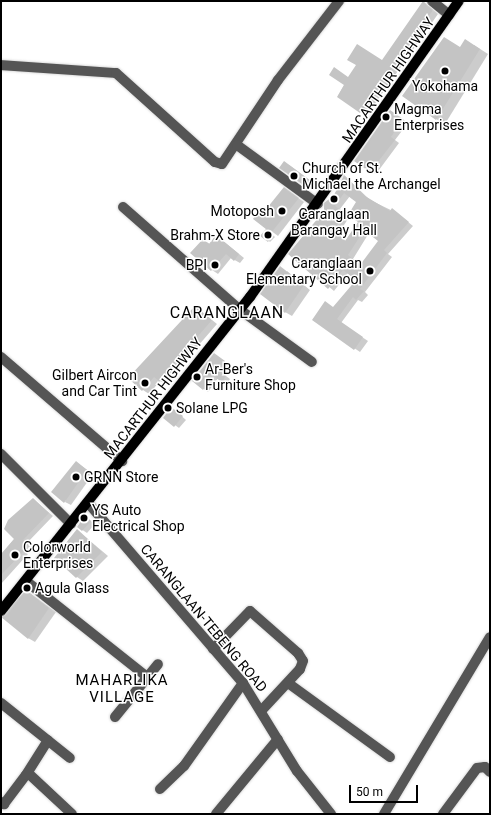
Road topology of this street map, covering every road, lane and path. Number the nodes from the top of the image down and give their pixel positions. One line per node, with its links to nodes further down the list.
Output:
1 (339, 1): 6 (street)
2 (432, 1): 4 (street)
3 (459, 1): 4 (main road, MACARTHUR HIGHWAY)
4 (449, 15): 7 (main road, MACARTHUR HIGHWAY)
5 (1, 65): 6 (street)
6 (236, 145): 7 (street)
7 (318, 204): 9 (main road, MACARTHUR HIGHWAY)
8 (123, 207): 9 (street)
9 (239, 309): 11 (street); 13 (main road, MACARTHUR HIGHWAY)
10 (1, 356): 13 (street)
11 (312, 362)
12 (1, 454): 15 (street)
13 (122, 461): 14 (main road, MACARTHUR HIGHWAY)
14 (89, 504): 15 (main road, MACARTHUR HIGHWAY); 19 (street, CARANGLAAN-TEBENG ROAD)
15 (72, 524): 16 (main road, MACARTHUR HIGHWAY)
16 (26, 581): 17 (main road, MACARTHUR HIGHWAY); 21 (street)
17 (1, 611)
18 (490, 637): 38 (street)
19 (213, 649): 22 (street); 23 (street, CARANGLAAN-TEBENG ROAD)
20 (158, 664): 21 (street)
21 (147, 677): 26 (street)
22 (288, 683): 25 (street); 29 (street)
23 (243, 684): 25 (street, CARANGLAAN-TEBENG ROAD); 33 (street)
24 (1, 703): 28 (street)
25 (261, 711): 27 (street, CARANGLAAN-TEBENG ROAD)
26 (115, 717)
27 (278, 739): 36 (street); 37 (street, CARANGLAAN-TEBENG ROAD)
28 (48, 740): 30 (street); 32 (street)
29 (390, 757)
30 (70, 758)
31 (490, 772): 39 (street)
32 (28, 773): 34 (street); 35 (street)
33 (160, 789)
34 (1, 802)
35 (72, 814)
36 (216, 814)
37 (331, 814)
38 (384, 814)
39 (443, 814)

